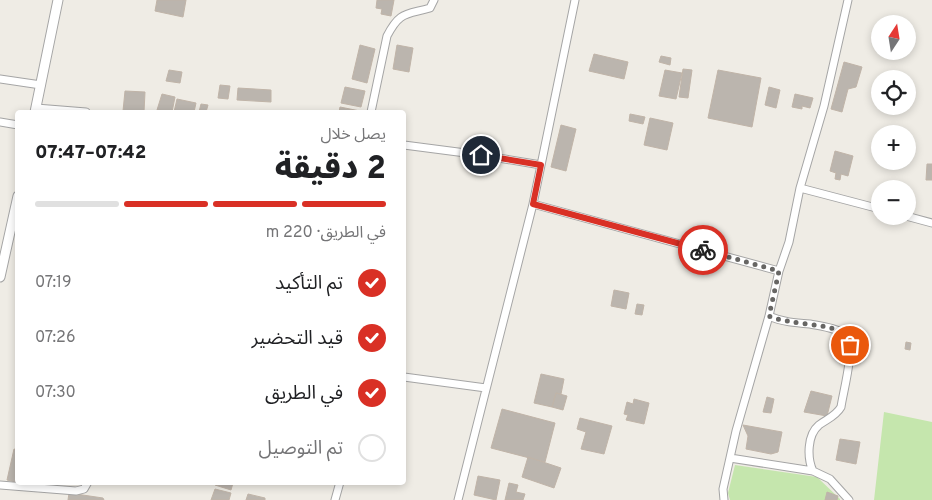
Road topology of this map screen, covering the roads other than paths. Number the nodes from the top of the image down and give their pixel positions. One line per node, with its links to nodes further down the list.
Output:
1 (58, 0): 6 (street)
2 (434, 0): 8 (street)
3 (575, 0): 12 (street)
4 (848, 0): 13 (street)
5 (0, 79): 6 (street)
6 (41, 85): 7 (street)
7 (36, 110)
8 (370, 110)
9 (0, 122): 10 (street)
10 (15, 124)
11 (406, 145): 12 (street)
12 (541, 165): 14 (street)
13 (800, 188): 15 (street); 19 (street)
14 (533, 204): 19 (street); 23 (street)
15 (871, 207)
16 (15, 209): 20 (street)
17 (916, 219): 18 (street)
18 (932, 223)
19 (779, 271): 21 (street)
20 (0, 276)
21 (769, 316): 24 (street); 25 (street)
22 (406, 377): 23 (street)
23 (486, 388): 30 (street)
24 (730, 458): 25 (street); 31 (street)
25 (813, 471): 32 (street)
26 (0, 485): 27 (street)
27 (86, 485)
28 (339, 485): 29 (street)
29 (335, 500)
30 (458, 500)
31 (724, 500)
32 (848, 500)

